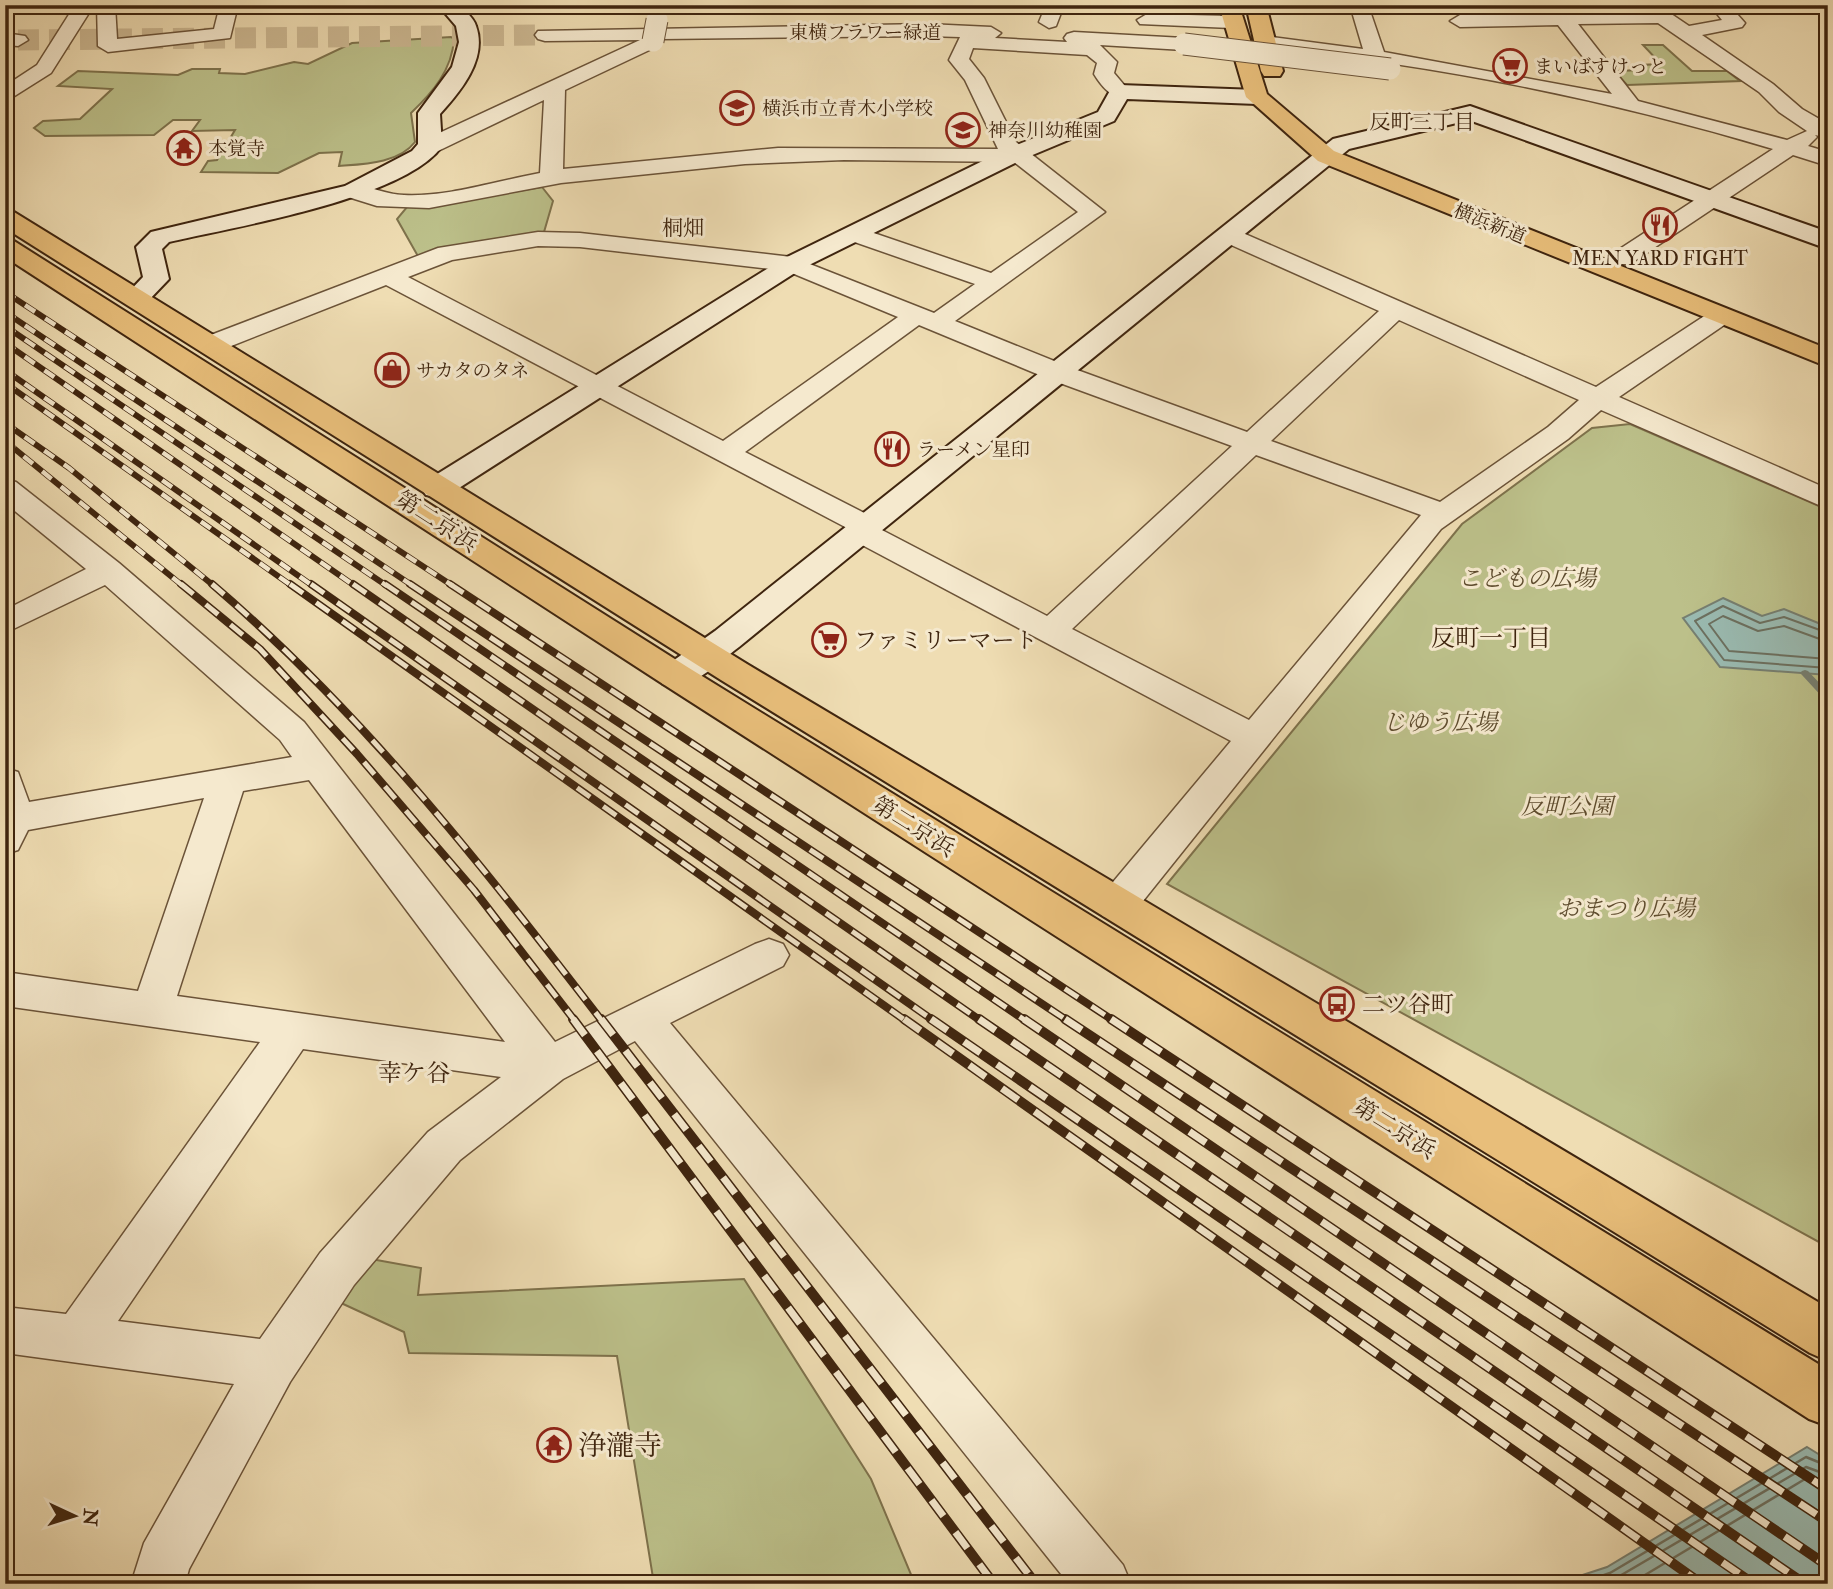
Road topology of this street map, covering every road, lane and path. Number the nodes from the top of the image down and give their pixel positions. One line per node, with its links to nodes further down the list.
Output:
1 (85, 5): 25 (street)
2 (106, 5): 3 (street)
3 (229, 5)
4 (448, 5): 31 (street)
5 (671, 5): 16 (street)
6 (1256, 5): 20 (highway, 横浜新道)
7 (1359, 5): 21 (street)
8 (1719, 5): 18 (street)
9 (1653, 11): 10 (street); 18 (street)
10 (1558, 12): 12 (street); 27 (street)
11 (635, 13): 16 (street)
12 (1456, 13): 22 (street)
13 (1052, 14): 16 (street); 17 (street)
14 (1230, 14): 15 (street); 26 (highway)
15 (1126, 19)
16 (657, 20): 23 (street, bridge)
17 (1100, 21)
18 (1685, 33): 30 (street)
19 (545, 34): 21 (street, 東横フラワー緑道, bridge)
20 (1266, 52): 21 (street); 22 (street); 32 (highway, 横浜新道)
21 (1383, 63): 22 (street)
22 (1480, 83): 27 (street); 28 (street); 29 (street); 35 (street)
23 (555, 88): 31 (street); 38 (street)
24 (1120, 92): 26 (street); 33 (street); 33 (street)
25 (5, 96)
26 (1257, 97): 32 (highway, 横浜新道)
27 (1631, 105): 35 (street)
28 (1470, 113): 32 (street); 40 (street)
29 (1571, 113)
30 (1823, 131): 35 (street)
31 (430, 146): 39 (street)
32 (1333, 150): 43 (street); 46 (highway, 横浜新道); 52 (highway, 横浜新道)
33 (1013, 155): 38 (street); 42 (street); 49 (street)
34 (1742, 156): 35 (street)
35 (1782, 159): 36 (street); 37 (street); 40 (street)
36 (1828, 159)
37 (1828, 169)
38 (551, 178): 39 (street)
39 (352, 191): 50 (street)
40 (1712, 200): 44 (street); 46 (street)
41 (5, 217): 50 (highway, 第二京浜)
42 (853, 234): 47 (street); 49 (street)
43 (1228, 235): 51 (street); 57 (street)
44 (1828, 241)
45 (5, 246): 70 (highway, 第二京浜)
46 (1621, 259): 54 (highway, 横浜新道)
47 (792, 264): 48 (street); 53 (street); 58 (street)
48 (387, 276): 55 (street); 58 (street)
49 (994, 282): 53 (street)
50 (137, 297): 55 (highway, 第二京浜)
51 (1395, 310): 59 (street); 60 (street)
52 (1721, 316): 56 (highway, 横浜新道); 59 (street)
53 (927, 319): 57 (street); 61 (street)
54 (1828, 340)
55 (212, 344): 63 (highway, 第二京浜)
56 (1828, 359)
57 (1059, 373): 60 (street); 66 (street)
58 (598, 387): 61 (street); 63 (street)
59 (1596, 400): 64 (street); 65 (street)
60 (1254, 442): 65 (street); 69 (street)
61 (725, 453): 66 (street)
62 (5, 488): 67 (street)
63 (437, 488): 70 (highway, 第二京浜)
64 (1828, 500)
65 (1443, 513): 71 (street)
66 (864, 529): 69 (street); 70 (street)
67 (108, 570): 68 (street); 72 (street)
68 (5, 623)
69 (1050, 631): 71 (street)
70 (691, 665): 76 (highway, 第二京浜); 87 (highway, 第二京浜)
71 (1254, 738): 76 (street)
72 (320, 765): 74 (street); 82 (street)
73 (5, 780): 75 (street)
74 (228, 781): 75 (street); 79 (street)
75 (8, 826)
76 (1116, 905): 84 (highway, 第二京浜)
77 (769, 955): 80 (street)
78 (5, 989): 79 (street)
79 (152, 1010): 81 (street)
80 (641, 1018): 82 (street); 89 (street)
81 (292, 1030): 82 (street); 85 (street)
82 (548, 1066): 86 (street)
83 (5, 1330): 85 (street)
84 (1828, 1336)
85 (78, 1338): 86 (street)
86 (272, 1365): 88 (street)
87 (1828, 1400)
88 (158, 1584)
89 (1104, 1584)

